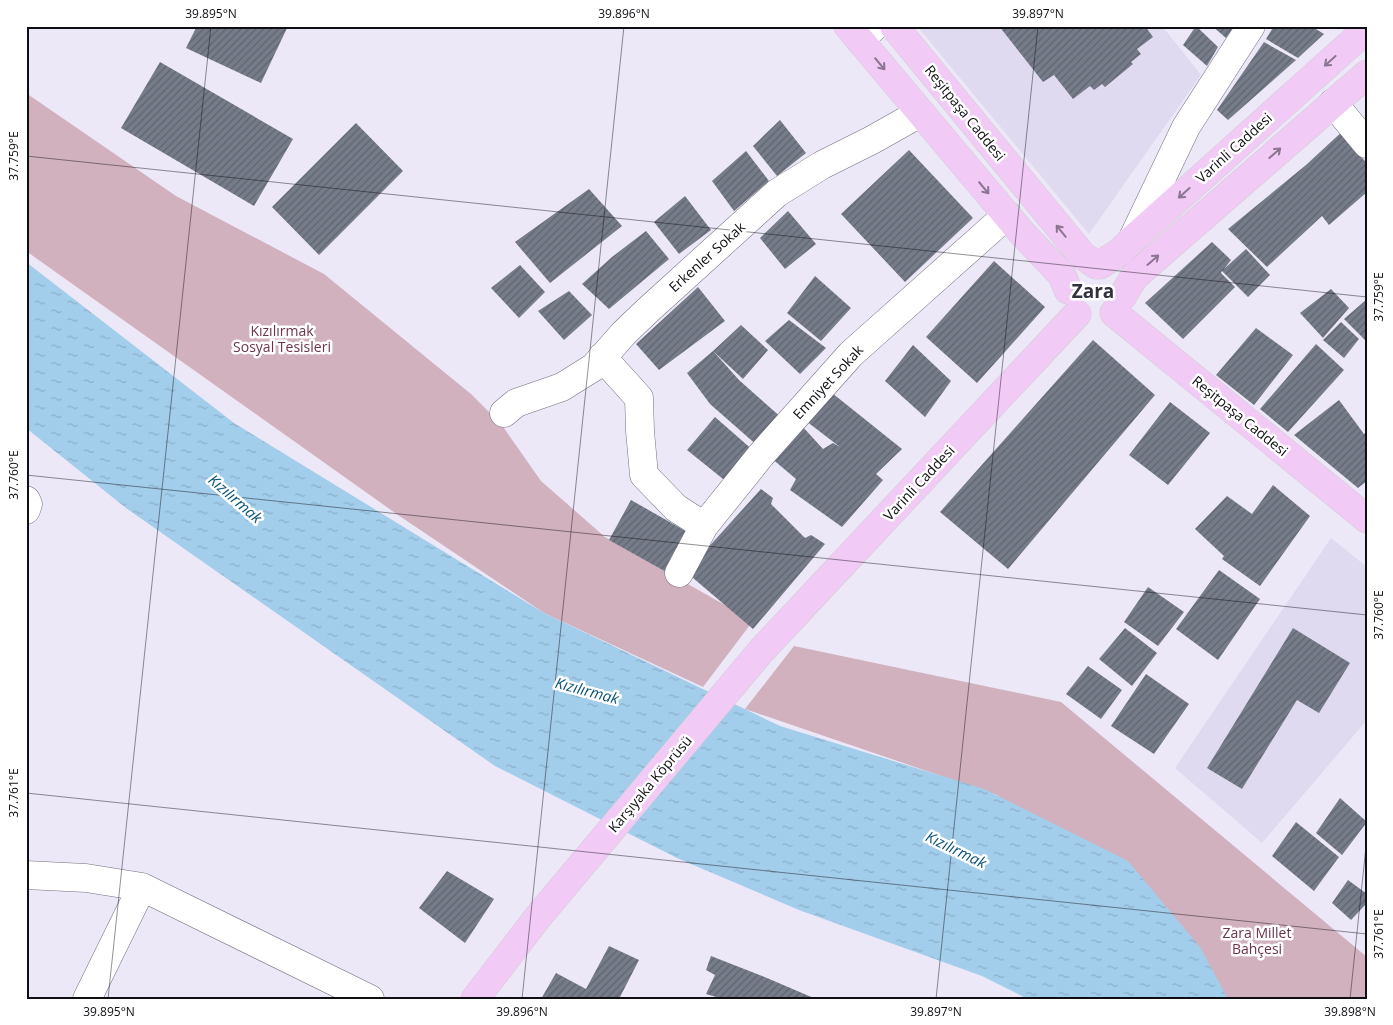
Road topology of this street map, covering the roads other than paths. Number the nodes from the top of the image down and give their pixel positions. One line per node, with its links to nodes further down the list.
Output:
1 (894, 26): 11 (main road, Reşitpaşa Caddesi, one-way to 1)
2 (1251, 26): 10 (street)
3 (1367, 29): 10 (main road, Varinli Caddesi, one-way to 10)
4 (861, 31): 7 (main road, one-way to 7)
5 (1367, 74): 6 (main road)
6 (1333, 103): 8 (street); 13 (main road, one-way to 6)
7 (920, 112): 9 (main road, one-way to 9); 14 (street, Erkenler Sokak)
8 (1367, 144)
9 (1007, 215): 12 (main road); 19 (street, Emniyet Sokak)
10 (1132, 240): 11 (main road, Varinli Caddesi)
11 (1098, 265): 12 (main road); 13 (main road)
12 (1072, 302): 13 (main road); 21 (main road, Varinli Caddesi)
13 (1118, 305): 17 (main road, Reşitpaşa Caddesi)
14 (602, 357): 15 (street, Erkenler Sokak); 19 (street)
15 (504, 413)
16 (26, 500): 18 (street)
17 (1363, 509)
18 (26, 510)
19 (704, 526): 20 (street, Emniyet Sokak)
20 (679, 573)
21 (762, 651): 26 (main road, Karşıyaka Köprüsü)
22 (26, 876): 23 (street)
23 (142, 887): 24 (street); 25 (street)
24 (92, 998)
25 (370, 999)
26 (475, 999)

